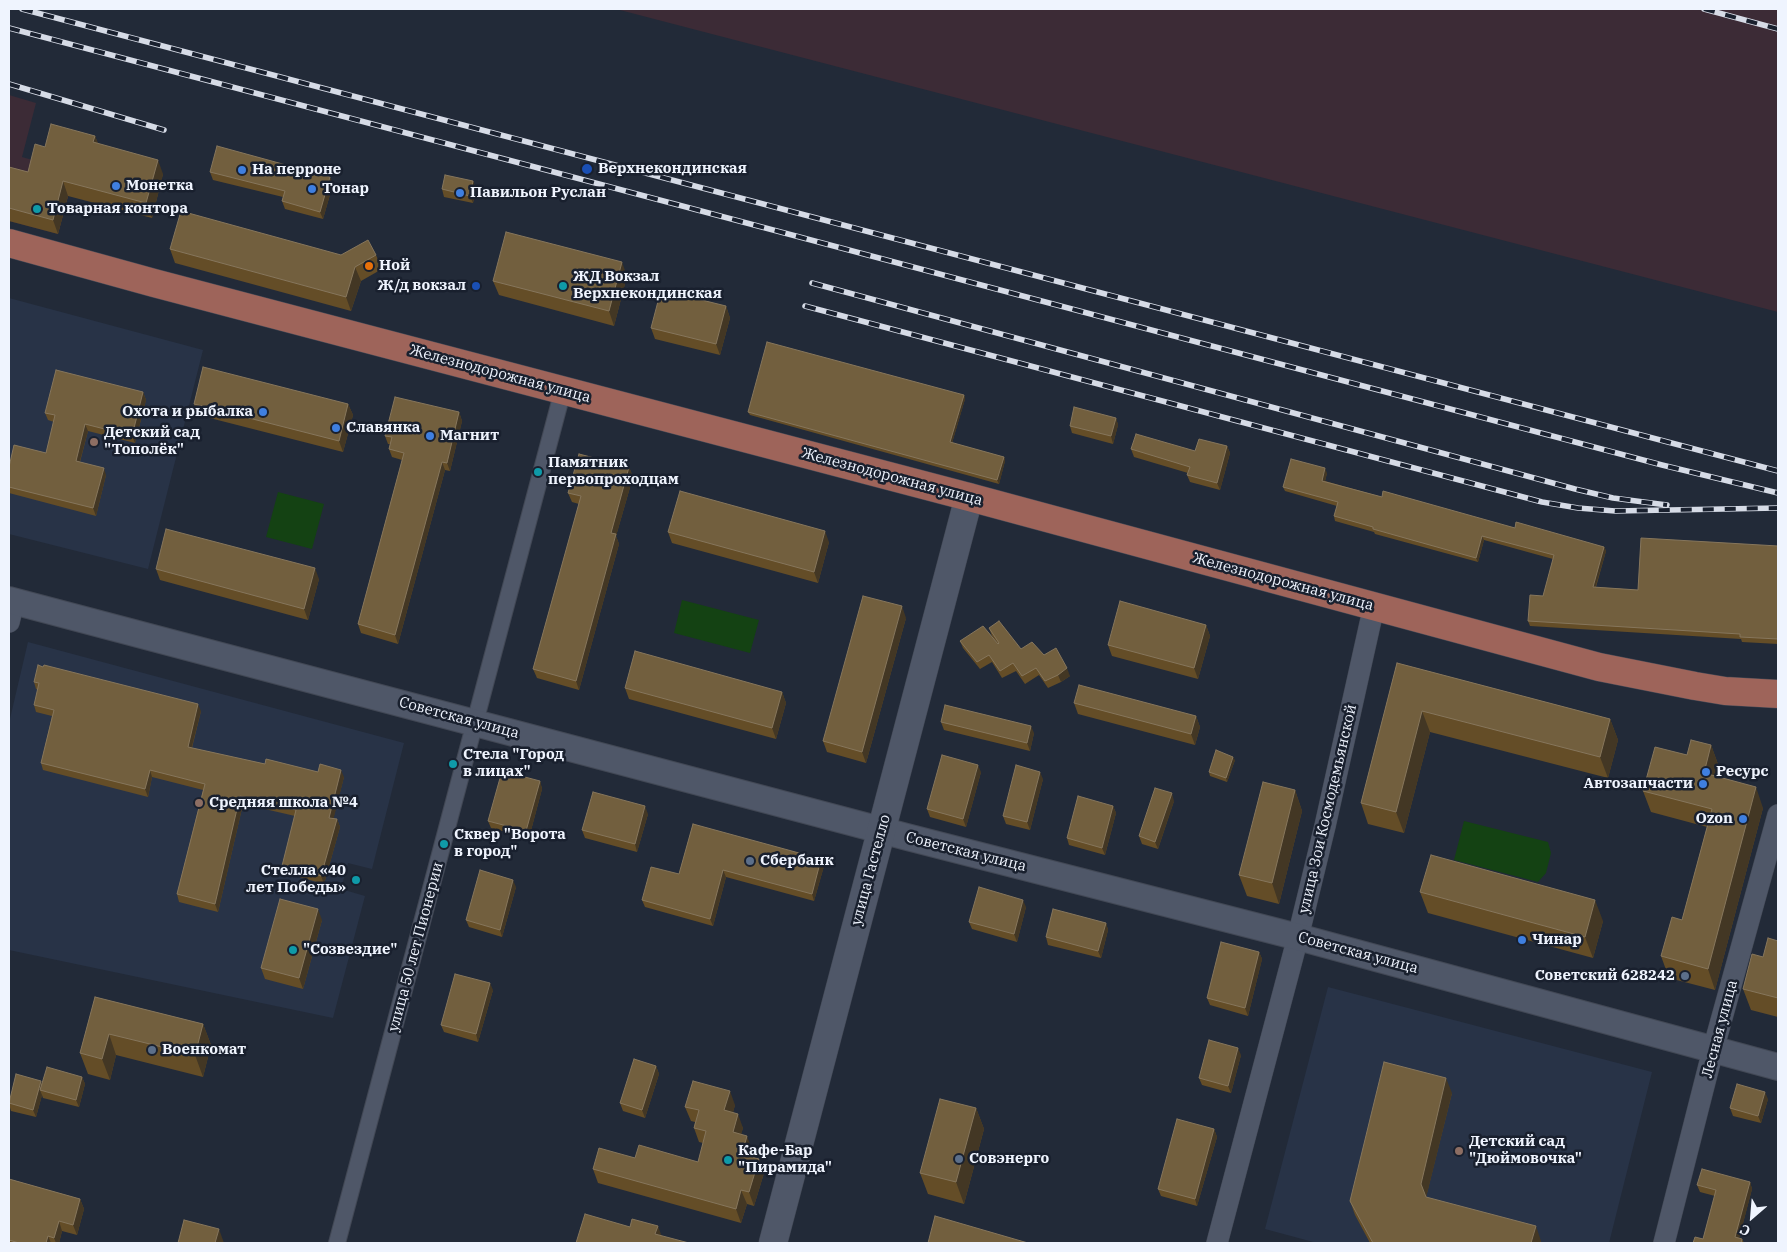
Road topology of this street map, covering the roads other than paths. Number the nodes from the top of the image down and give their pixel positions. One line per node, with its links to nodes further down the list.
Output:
1 (9, 243): 2 (main road, Железнодорожная улица)
2 (563, 390): 3 (main road, Железнодорожная улица); 7 (street, улица 50 лет Пионерии)
3 (969, 497): 4 (main road, Железнодорожная улица); 9 (main road, улица Гастелло)
4 (1374, 606): 6 (main road, Железнодорожная улица); 10 (street, улица Зои Космодемьянской)
5 (11, 608): 7 (street, Советская улица)
6 (1778, 694)
7 (476, 722): 9 (street, Советская улица); 13 (street, улица 50 лет Пионерии)
8 (1778, 816): 11 (street, Лесная улица)
9 (882, 830): 10 (street, Советская улица); 14 (main road, улица Гастелло)
10 (1298, 937): 11 (street, Советская улица); 15 (street, улица Зои Космодемьянской)
11 (1713, 1050): 12 (street, Советская улица); 16 (street, Лесная улица)
12 (1778, 1067)
13 (337, 1243)
14 (773, 1243)
15 (1217, 1243)
16 (1664, 1243)

